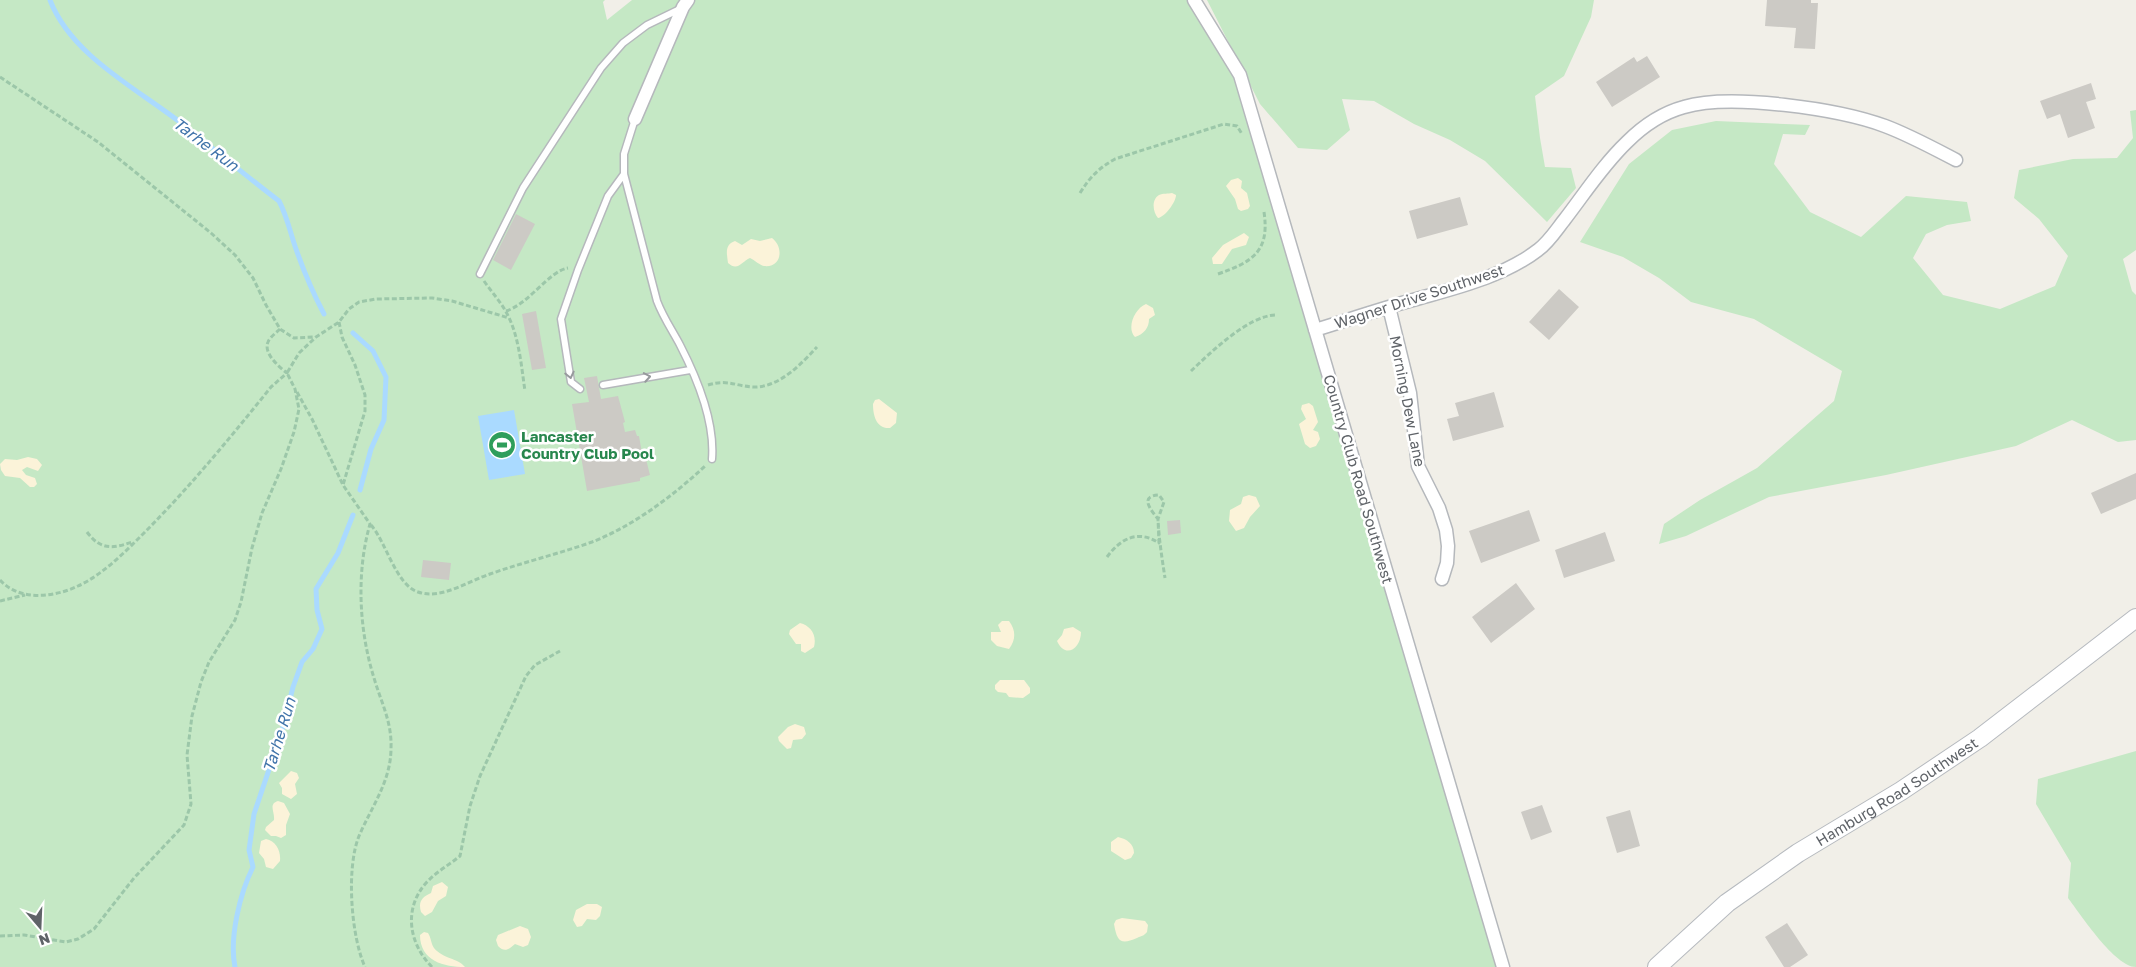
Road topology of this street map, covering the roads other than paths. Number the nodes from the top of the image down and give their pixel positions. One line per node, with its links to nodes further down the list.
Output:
1 (1194, 0): 8 (street, Country Club Road Southwest)
2 (686, 3): 3 (street); 6 (lane)
3 (635, 119): 5 (lane)
4 (1956, 160): 7 (street, Wagner Drive Southwest)
5 (624, 174): 9 (lane); 11 (lane, one-way to 11)
6 (480, 274)
7 (1389, 307): 8 (street, Wagner Drive Southwest); 13 (street, Morning Dew Lane)
8 (1315, 330): 15 (street, Country Club Road Southwest)
9 (690, 370): 10 (lane, one-way to 9); 12 (lane)
10 (603, 385)
11 (580, 389)
12 (712, 459)
13 (1442, 579)
14 (2136, 618): 16 (street, Hamburg Road Southwest)
15 (1503, 967)
16 (1657, 967)

